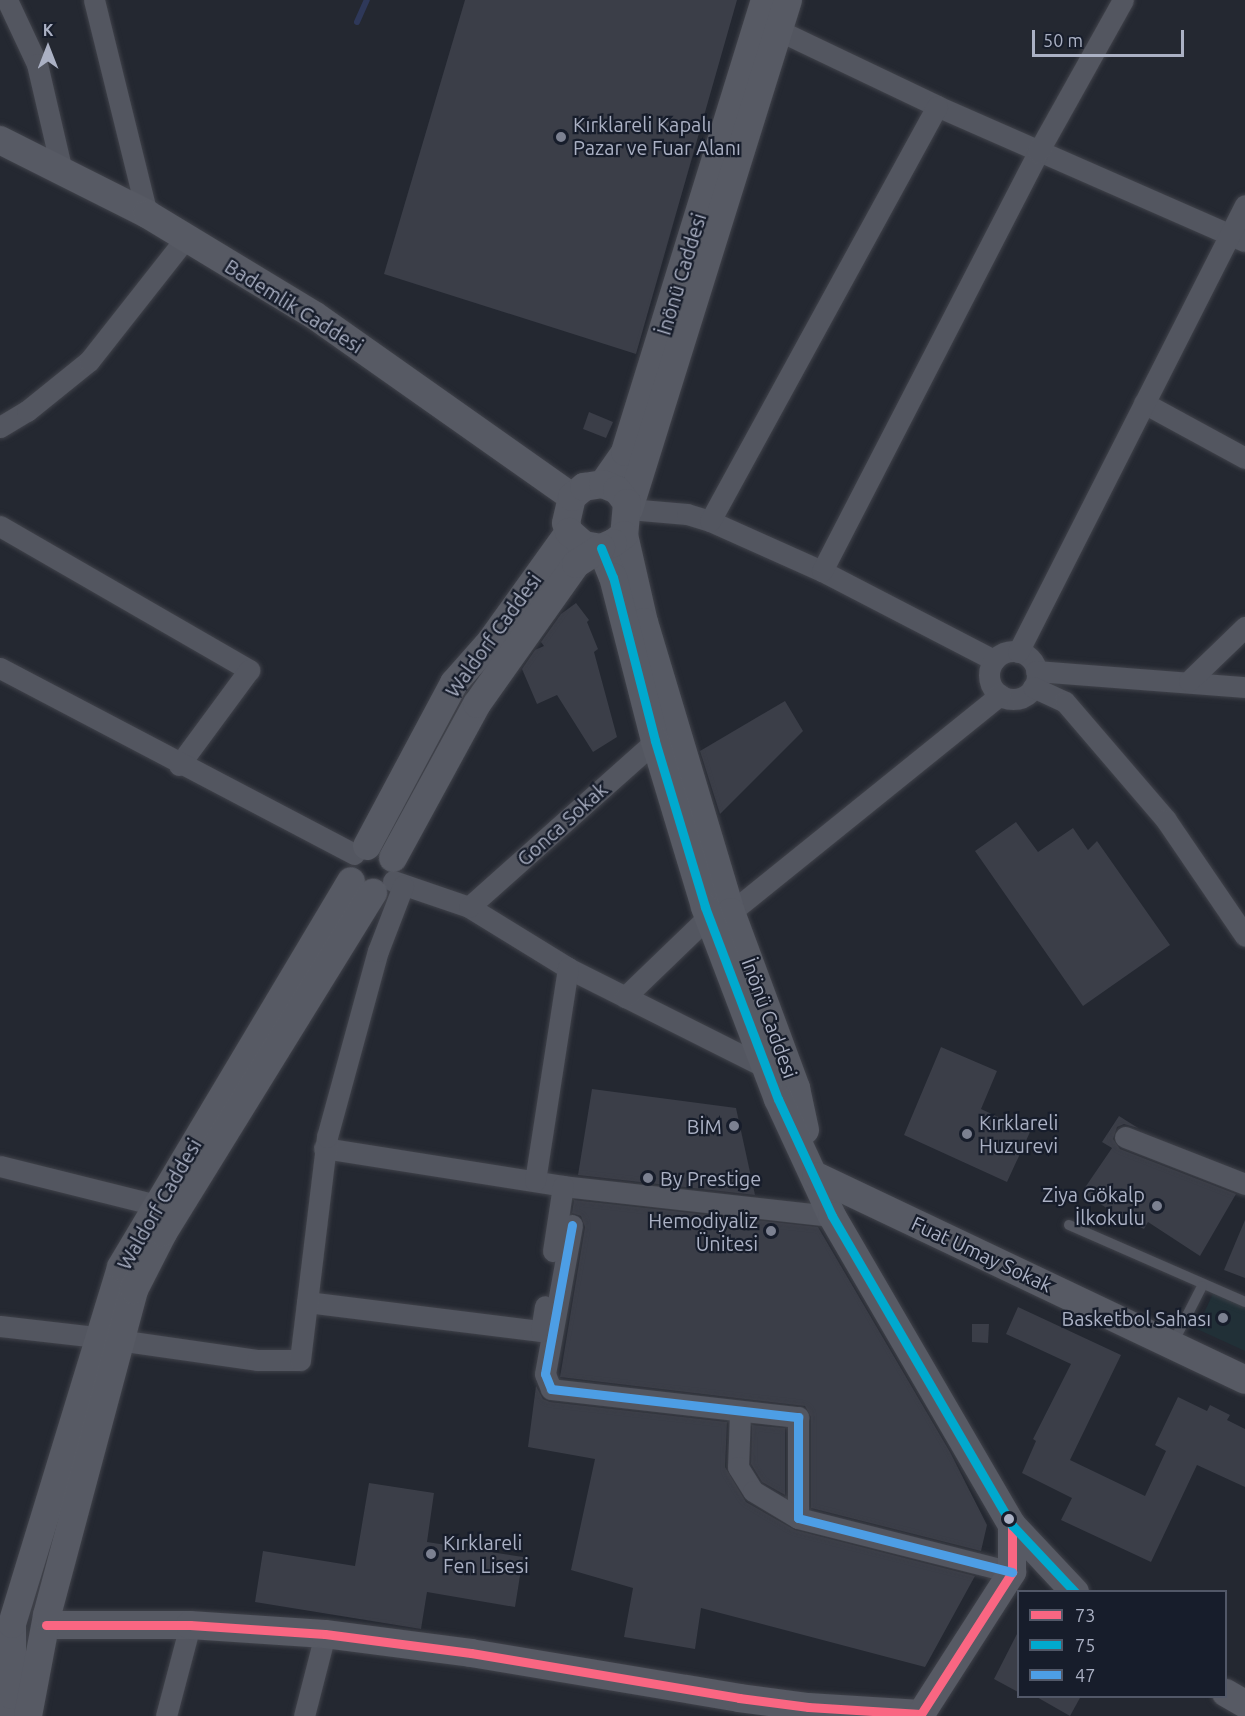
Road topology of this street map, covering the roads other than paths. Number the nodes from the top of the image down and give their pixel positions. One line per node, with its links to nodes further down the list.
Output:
1 (7, 0): 10 (street)
2 (94, 0): 12 (street)
3 (765, 0): 18 (main road, İnönü Caddesi)
4 (788, 0): 6 (main road, İnönü Caddesi)
5 (1115, 2): 9 (street)
6 (778, 30): 7 (street); 22 (main road, İnönü Caddesi)
7 (937, 106): 9 (street); 20 (street)
8 (0, 140): 10 (main road, Bademlik Caddesi)
9 (1038, 152): 13 (street); 23 (street)
10 (61, 167): 12 (main road, Bademlik Caddesi)
11 (1245, 205): 13 (street)
12 (147, 214): 14 (main road, Bademlik Caddesi)
13 (1238, 237): 15 (street)
14 (185, 239): 16 (street); 19 (main road, Bademlik Caddesi)
15 (1144, 403): 17 (street); 25 (street)
16 (0, 427)
17 (1245, 458)
18 (603, 484): 19 (main road); 22 (main road)
19 (569, 517): 22 (main road); 34 (main road, Waldorf Caddesi)
20 (710, 520): 22 (street); 23 (street)
21 (0, 526): 33 (street)
22 (618, 530): 32 (main road, İnönü Caddesi); 34 (main road, Waldorf Caddesi); 36 (main road, İnönü Caddesi)
23 (822, 571): 26 (street)
24 (1245, 627): 29 (street)
25 (1018, 652): 26 (street); 28 (street)
26 (994, 660): 31 (street)
27 (0, 668): 33 (street)
28 (1035, 679): 29 (street); 31 (street); 37 (street)
29 (1189, 681): 30 (street)
30 (1245, 687)
31 (1000, 695): 36 (street)
32 (655, 741): 35 (street, Gonca Sokak); 36 (main road, İnönü Caddesi)
33 (179, 765): 34 (street)
34 (376, 871): 35 (street); 42 (street); 48 (main road, Waldorf Caddesi); 56 (main road, Waldorf Caddesi)
35 (469, 907): 38 (street)
36 (720, 914): 39 (street); 40 (main road, İnönü Caddesi); 44 (main road, İnönü Caddesi)
37 (1245, 936)
38 (568, 968): 39 (street); 45 (street)
39 (625, 997): 40 (street)
40 (767, 1068): 44 (main road, İnönü Caddesi)
41 (1125, 1137): 46 (street)
42 (324, 1148): 45 (street); 53 (street)
43 (0, 1166): 48 (street)
44 (816, 1176): 49 (main road); 57 (main road, Fuat Umay Sokak)
45 (535, 1181): 47 (street)
46 (1245, 1185)
47 (563, 1186): 49 (street); 53 (street)
48 (157, 1204): 56 (main road, Waldorf Caddesi)
49 (832, 1216): 61 (main road)
50 (572, 1225): 59 (street)
51 (1069, 1225): 52 (lane)
52 (1202, 1286): 54 (lane); 57 (lane)
53 (307, 1302): 56 (street)
54 (1245, 1302)
55 (0, 1326): 56 (street)
56 (108, 1338): 64 (main road, Waldorf Caddesi); 65 (main road, Waldorf Caddesi)
57 (1172, 1345): 58 (main road, Fuat Umay Sokak)
58 (1245, 1380)
59 (740, 1413): 60 (street); 60 (street)
60 (798, 1518): 62 (street)
61 (1012, 1525): 62 (main road); 63 (main road)
62 (1012, 1572): 71 (main road)
63 (1073, 1590)
64 (10, 1619): 65 (main road); 72 (main road, Waldorf Caddesi)
65 (46, 1620): 66 (main road); 73 (main road, Waldorf Caddesi)
66 (190, 1625): 67 (main road); 74 (street)
67 (325, 1634): 70 (main road); 75 (street)
68 (1227, 1694): 69 (main road)
69 (1245, 1704)
70 (738, 1707): 71 (main road)
71 (920, 1715)
72 (7, 1716)
73 (28, 1716)
74 (166, 1716)
75 (304, 1716)

